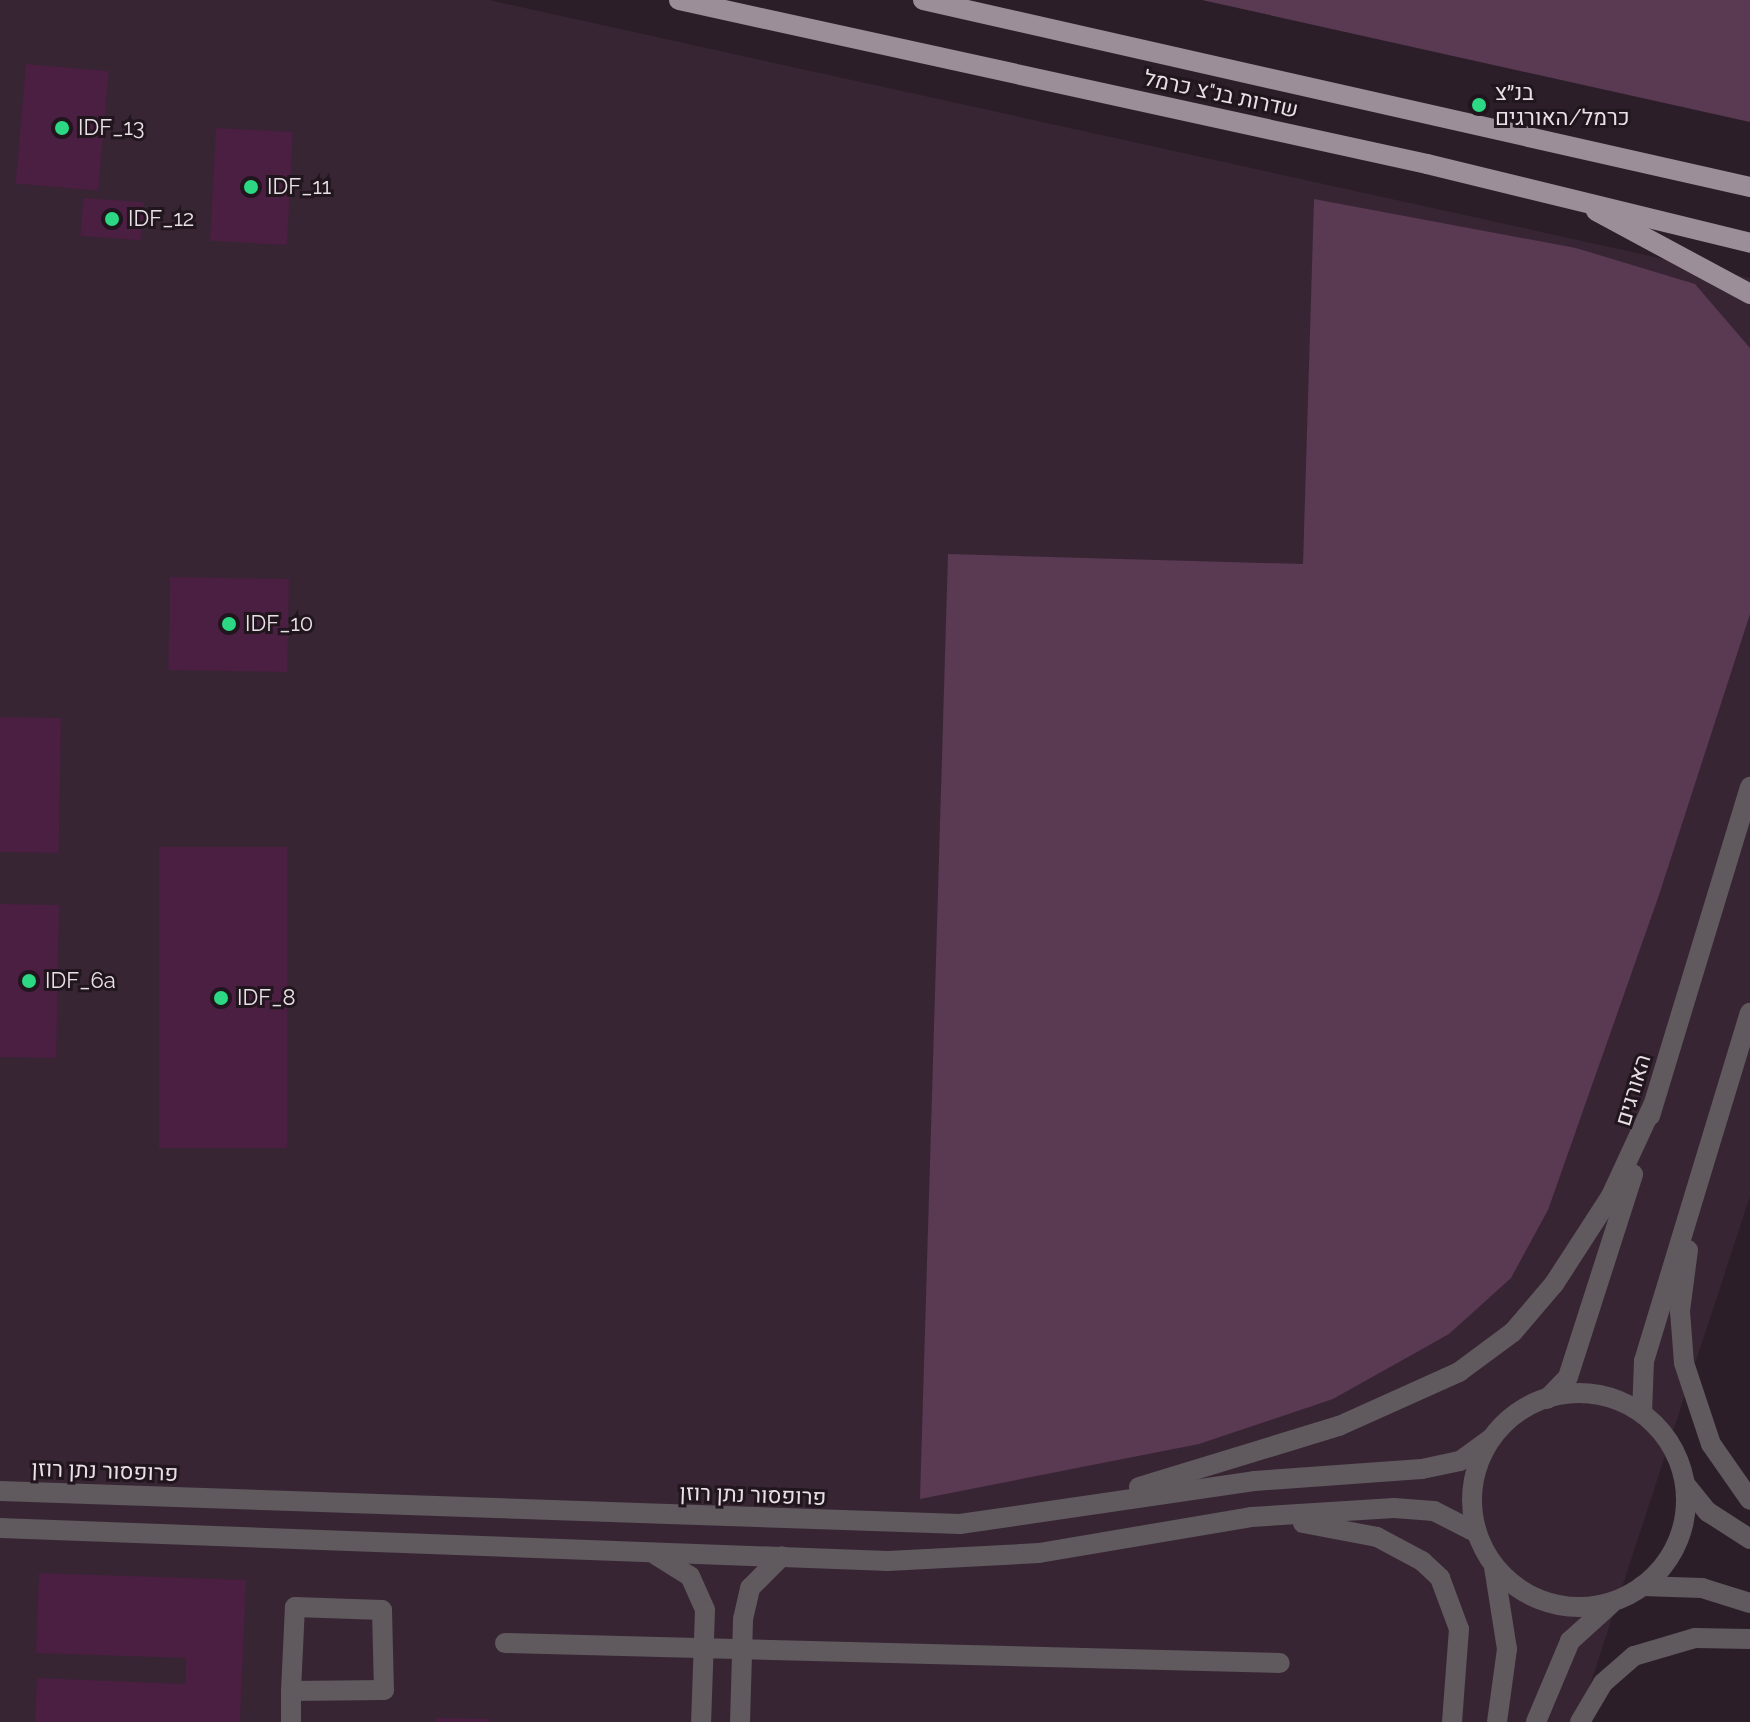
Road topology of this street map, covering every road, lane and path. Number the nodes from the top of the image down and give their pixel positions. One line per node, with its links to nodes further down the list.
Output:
1 (679, 0): 4 (main road, שדרות בנ"צ כרמל)
2 (923, 0): 3 (main road, שדרות בנ"צ כרמל)
3 (1750, 187)
4 (1567, 197): 5 (main road, שדרות בנ"צ כרמל); 6 (main road)
5 (1750, 243)
6 (1750, 294)
7 (1750, 787): 9 (street, האורגים)
8 (1750, 1013): 10 (street)
9 (1653, 1105): 11 (street, האורגים); 17 (street)
10 (1694, 1195): 12 (street); 16 (street)
11 (1547, 1399): 12 (street); 13 (street)
12 (1642, 1413): 14 (street)
13 (1492, 1438): 17 (street, פרופסור נתן רוזן); 20 (street)
14 (1685, 1484): 21 (street); 25 (street)
15 (0, 1491): 17 (street, פרופסור נתן רוזן)
16 (1750, 1500)
17 (1039, 1516)
18 (1251, 1517): 20 (street); 23 (street); 36 (street)
19 (0, 1528): 22 (street)
20 (1477, 1533): 24 (street)
21 (1750, 1539)
22 (649, 1552): 23 (street); 29 (street)
23 (782, 1556): 30 (street)
24 (1493, 1563): 25 (street); 37 (street)
25 (1634, 1590): 26 (street); 38 (street)
26 (1750, 1603)
27 (1750, 1639): 39 (street)
28 (505, 1643): 29 (street)
29 (705, 1649): 30 (street); 34 (street)
30 (742, 1650): 31 (street); 35 (street)
31 (1280, 1663)
32 (291, 1691): 32 (street); 33 (street)
33 (291, 1722)
34 (701, 1722)
35 (740, 1722)
36 (1452, 1722)
37 (1497, 1722)
38 (1536, 1722)
39 (1580, 1722)

